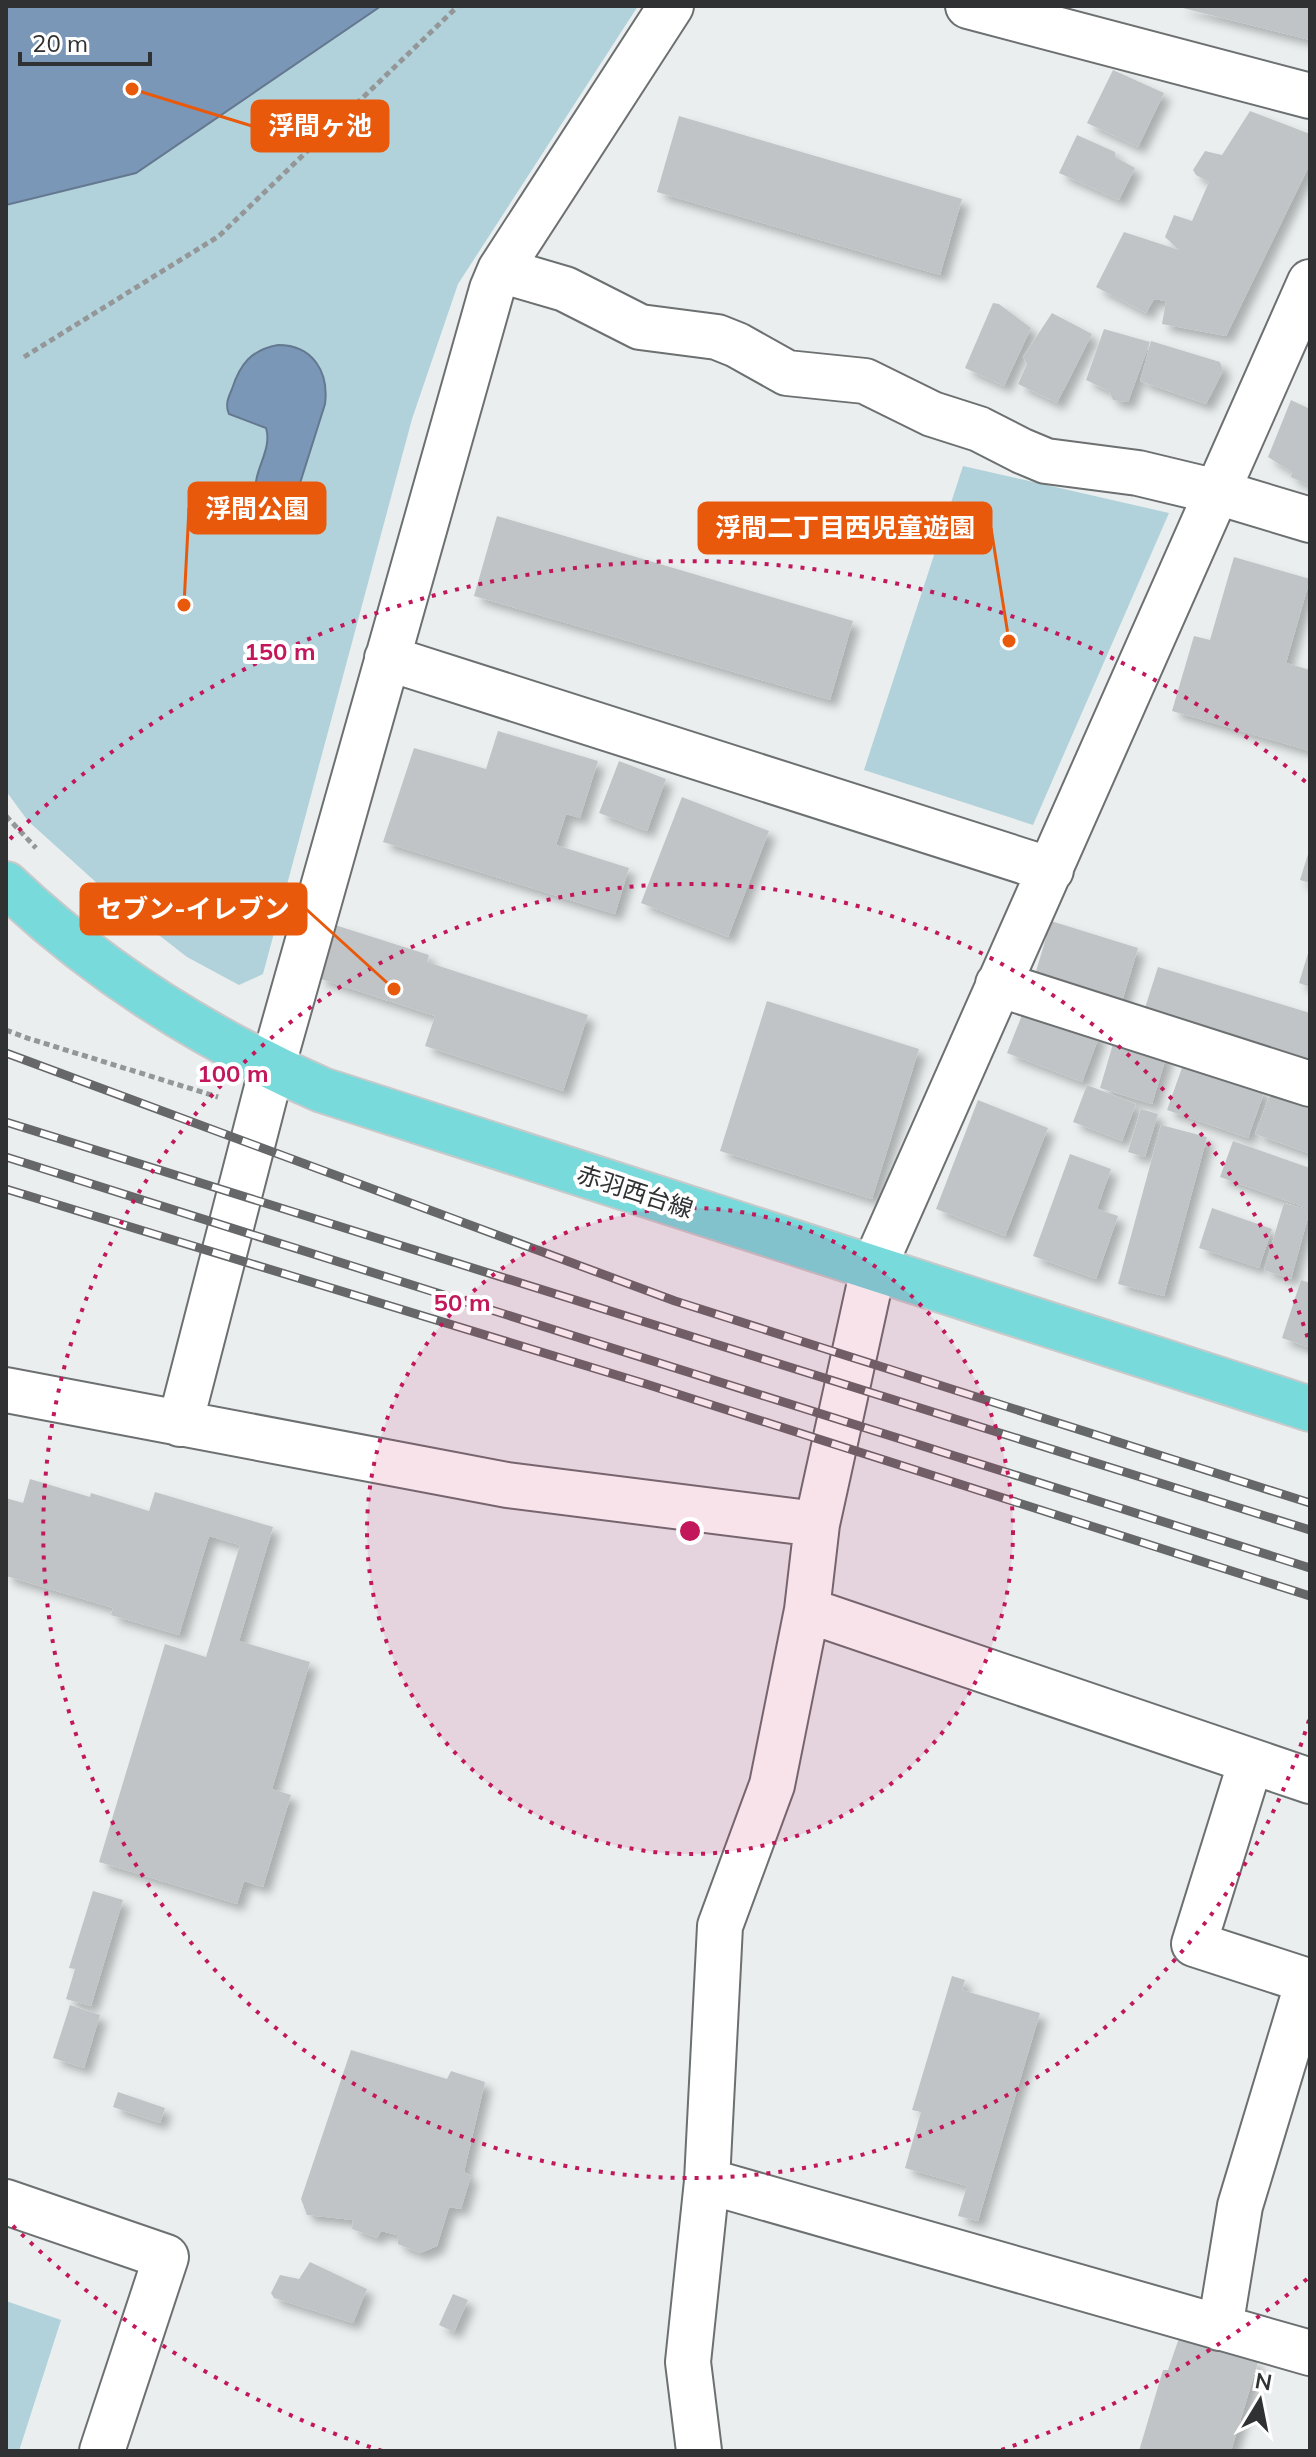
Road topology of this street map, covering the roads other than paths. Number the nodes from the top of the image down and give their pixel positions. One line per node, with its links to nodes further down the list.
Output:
1 (671, 6): 4 (street)
2 (968, 6): 3 (street)
3 (1310, 96)
4 (500, 270): 6 (street); 8 (street)
5 (1310, 282): 6 (street)
6 (1217, 492): 7 (street); 9 (street)
7 (1310, 520)
8 (387, 658): 9 (street); 12 (street)
9 (1051, 870): 11 (street)
10 (6, 884): 12 (main road, 赤羽西台線)
11 (998, 984): 13 (street); 14 (street)
12 (272, 1068): 14 (main road, 赤羽西台線); 17 (street)
13 (1310, 1084)
14 (873, 1269): 16 (main road, 赤羽西台線); 18 (street)
15 (6, 1390): 17 (street)
16 (1310, 1409)
17 (180, 1424): 18 (street)
18 (817, 1524): 19 (street)
19 (807, 1610): 20 (street); 22 (street)
20 (1251, 1761): 21 (street); 24 (street)
21 (1310, 1781)
22 (707, 2181): 24 (street); 27 (street)
23 (6, 2202): 26 (street)
24 (1220, 2328): 25 (street)
25 (1310, 2353)
26 (102, 2451)
27 (699, 2451)

